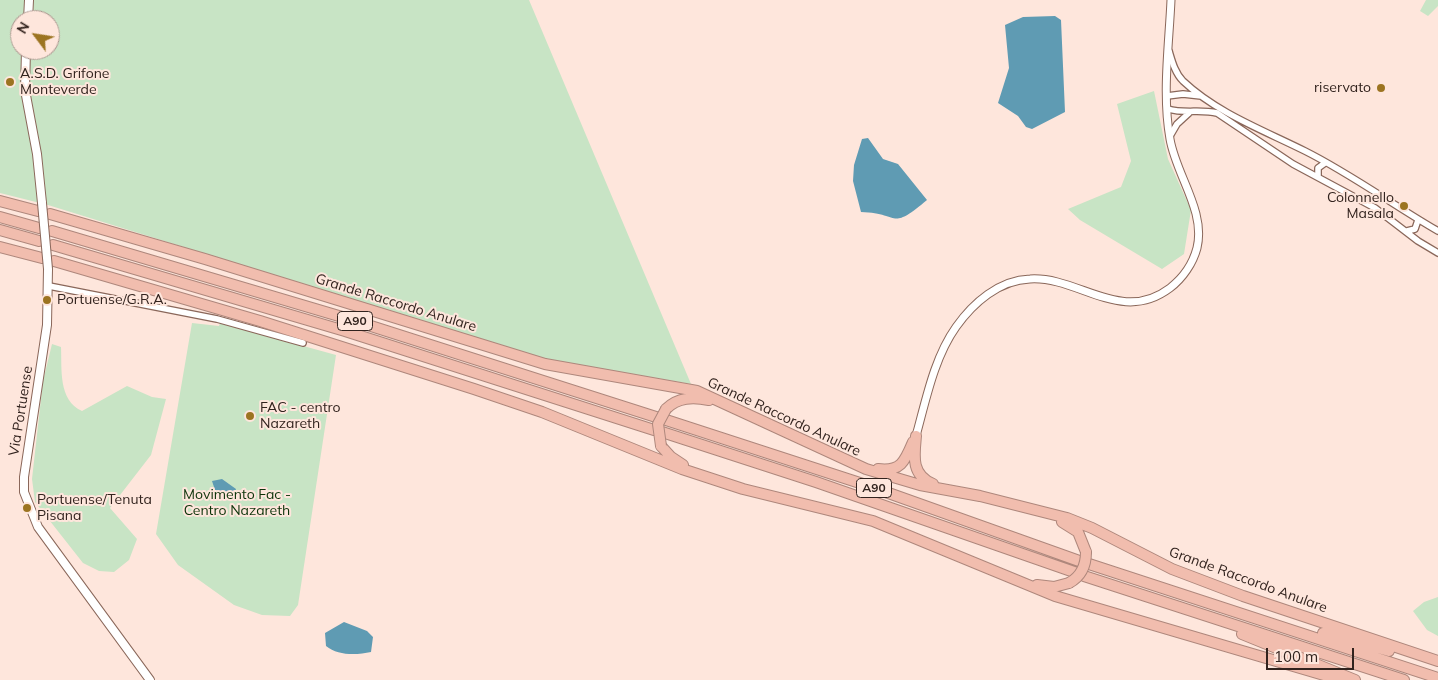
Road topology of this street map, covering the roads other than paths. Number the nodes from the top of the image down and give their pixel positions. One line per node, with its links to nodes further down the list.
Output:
1 (1171, 0): 2 (street)
2 (1169, 51): 4 (street); 5 (street)
3 (26, 60): 12 (main road, Via Portuense)
4 (1167, 96): 5 (street); 6 (street)
5 (1201, 96): 9 (street)
6 (1168, 109): 7 (street); 8 (street)
7 (1192, 111): 8 (street); 10 (street)
8 (1169, 138): 31 (street)
9 (1325, 162): 10 (street); 15 (street)
10 (1318, 176): 19 (street)
11 (0, 201): 12 (highway)
12 (40, 207): 26 (main road, Via Portuense, bridge)
13 (50, 214): 29 (highway, Grande Raccordo Anulare)
14 (0, 217): 16 (highway)
15 (1418, 220): 19 (street); 20 (street)
16 (39, 228)
17 (0, 230): 21 (highway)
18 (52, 231): 30 (highway, Grande Raccordo Anulare / A90)
19 (1408, 231): 24 (street)
20 (1438, 231)
21 (39, 241)
22 (53, 245): 37 (highway, A90)
23 (0, 247): 25 (highway)
24 (1438, 253)
25 (42, 258)
26 (51, 265): 27 (main road, Via Portuense); 33 (highway)
27 (49, 286): 28 (street); 41 (main road, Via Portuense)
28 (303, 343)
29 (741, 410): 30 (highway); 32 (highway, Grande Raccordo Anulare)
30 (662, 415): 33 (highway, bridge); 35 (highway, Grande Raccordo Anulare / A90)
31 (916, 436): 32 (highway); 34 (highway)
32 (845, 461): 34 (highway, Grande Raccordo Anulare); 35 (highway)
33 (719, 481): 36 (highway)
34 (980, 496): 39 (highway, Grande Raccordo Anulare)
35 (1086, 559): 36 (highway, bridge); 38 (highway, Grande Raccordo Anulare / A90)
36 (1014, 580): 42 (highway)
37 (1186, 610): 43 (highway); 44 (highway, A90)
38 (1259, 619): 39 (highway); 40 (highway, Grande Raccordo Anulare / A90)
39 (1438, 662)
40 (1438, 678)
41 (150, 680)
42 (1341, 680)
43 (1354, 680)
44 (1404, 680)

